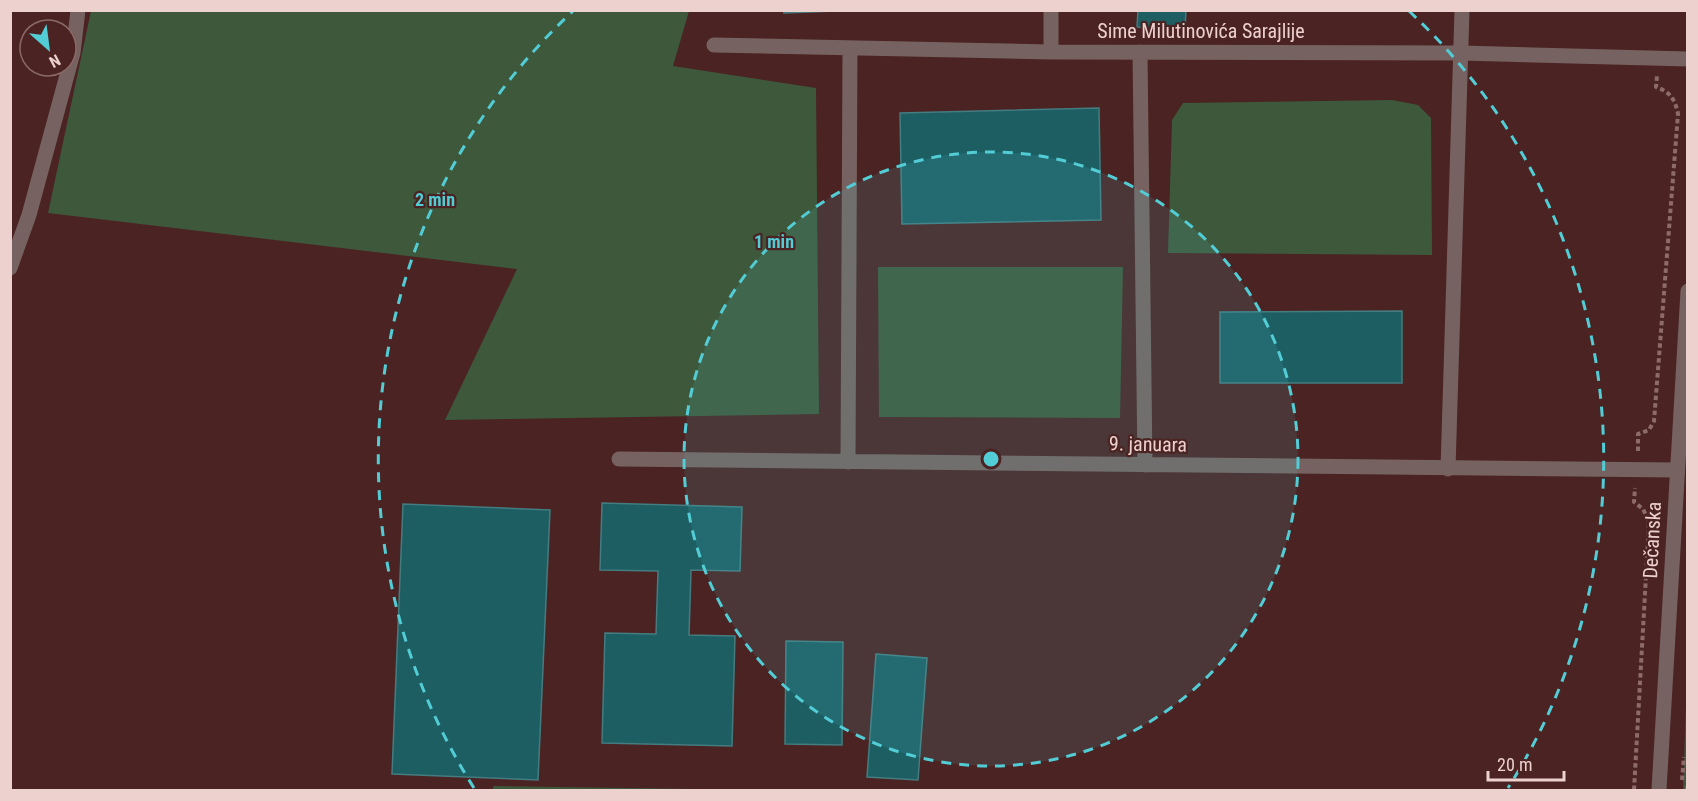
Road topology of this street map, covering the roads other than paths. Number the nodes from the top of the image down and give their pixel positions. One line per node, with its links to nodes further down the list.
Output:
1 (78, 10): 10 (street)
2 (1051, 10): 6 (street)
3 (1462, 10): 8 (street)
4 (714, 45): 5 (street, Sime Milutinovića Sarajlije)
5 (850, 48): 6 (street, Sime Milutinovića Sarajlije); 13 (street)
6 (1051, 51): 7 (street, Sime Milutinovića Sarajlije)
7 (1140, 52): 8 (street, Sime Milutinovića Sarajlije); 14 (street)
8 (1461, 53): 9 (street, Sime Milutinovića Sarajlije); 15 (street)
9 (1688, 58)
10 (10, 268)
11 (1688, 291): 16 (street, Dečanska)
12 (619, 459): 13 (street, 9. januara)
13 (848, 462): 14 (street, 9. januara)
14 (1145, 465): 15 (street, 9. januara)
15 (1448, 469): 16 (street, 9. januara)
16 (1677, 470): 17 (street, Dečanska)
17 (1659, 790)

